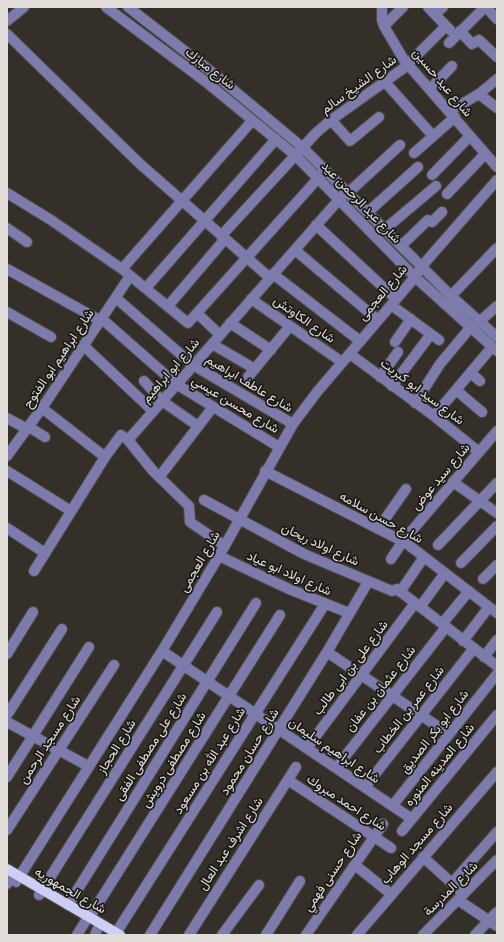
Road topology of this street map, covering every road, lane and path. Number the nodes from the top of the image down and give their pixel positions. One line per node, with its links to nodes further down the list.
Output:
1 (24, 7): 10 (street)
2 (106, 7): 19 (street, شارع مبارك)
3 (128, 7): 15 (street, شارع مبارك)
4 (382, 7): 11 (street, شارع عيد حسين)
5 (403, 7): 11 (street)
6 (443, 7): 8 (street)
7 (487, 8): 9 (street); 14 (street)
8 (432, 11): 12 (street)
9 (497, 19)
10 (7, 21)
11 (384, 26): 17 (street, شارع عيد حسين)
12 (446, 26): 14 (street); 17 (street, شارع الشيخ سالم)
13 (7, 34): 45 (street)
14 (455, 37): 16 (street)
15 (194, 57): 19 (street); 33 (street, شارع مبارك)
16 (497, 57)
17 (408, 65): 21 (street, شارع الشيخ سالم); 22 (street, شارع عيد حسين)
18 (452, 66): 22 (street)
19 (187, 67): 28 (street, شارع مبارك)
20 (497, 79): 23 (street)
21 (385, 82): 27 (street, شارع الشيخ سالم); 29 (street)
22 (431, 88): 25 (street, شارع عيد حسين)
23 (479, 94): 24 (street); 25 (street)
24 (497, 108)
25 (452, 114): 29 (street); 30 (street, شارع عيد حسين)
26 (379, 118): 27 (street)
27 (331, 120): 33 (street, شارع الشيخ سالم)
28 (252, 121): 31 (street, شارع مبارك); 45 (street, شارع ابراهيم ابو الفتوح)
29 (433, 136): 34 (street)
30 (470, 136): 35 (street, شارع عيد حسين); 39 (street)
31 (276, 139): 33 (street, شارع مبارك); 48 (street)
32 (400, 145): 43 (street, شارع ابو ابراهيم)
33 (298, 151): 38 (street, شارع عبد الرحمن عيد); 52 (street, شارع الشيخ سالم)
34 (414, 153)
35 (484, 154): 37 (street, شارع عيد حسين); 44 (street)
36 (418, 167): 46 (street)
37 (497, 167)
38 (322, 174): 43 (street, شارع عبد الرحمن عيد); 57 (street)
39 (432, 175)
40 (497, 180): 58 (street, شارع العجمى)
41 (436, 186): 51 (street)
42 (7, 193): 59 (street)
43 (345, 194): 46 (street, شارع عبد الرحمن عيد); 49 (street, شارع ابو ابراهيم); 62 (street, شارع عبد الرحمن عيد)
44 (447, 194)
45 (181, 200): 48 (street); 59 (street, شارع ابراهيم ابو الفتوح)
46 (368, 212): 51 (street, شارع عبد الرحمن عيد)
47 (442, 212): 54 (street)
48 (204, 220): 52 (street); 63 (street)
49 (316, 225): 56 (street, شارع ابو ابراهيم); 67 (street)
50 (7, 228): 53 (street)
51 (385, 229): 54 (street, شارع عبد الرحمن عيد)
52 (223, 237): 57 (street); 68 (street, شارع الشيخ سالم)
53 (27, 242)
54 (402, 245): 58 (street, شارع عبد الرحمن عيد)
55 (497, 248): 64 (street)
56 (294, 250): 61 (street, شارع ابو ابراهيم); 74 (street)
57 (247, 259): 61 (street); 71 (street)
58 (422, 266): 62 (street, شارع العجمى); 64 (street, شارع عبد الرحمن عيد)
59 (126, 272): 63 (street); 65 (street, شارع ابراهيم ابو الفتوح)
60 (8, 273): 73 (street, شارع محسن عيسي)
61 (271, 276): 66 (street, شارع ابو ابراهيم); 82 (street)
62 (415, 277): 67 (street, شارع العجمى); 78 (street, شارع عبد الرحمن عيد)
63 (146, 288): 68 (street)
64 (451, 296): 75 (street, شارع عبد الرحمن عيد)
65 (116, 298): 73 (street, شارع ابراهيم ابو الفتوح); 89 (street, شارع عاطف ابراهيم)
66 (251, 299): 76 (street, شارع ابو ابراهيم); 77 (street, شارع الكاوتش)
67 (394, 302): 72 (street); 74 (street, شارع العجمى)
68 (168, 306): 71 (street)
69 (497, 306): 75 (street)
70 (7, 312): 80 (street)
71 (198, 314): 79 (street)
72 (411, 319): 91 (street); 95 (street)
73 (101, 320): 84 (street, شارع ابراهيم ابو الفتوح); 94 (street, شارع محسن عيسي)
74 (378, 320): 82 (street, شارع العجمى)
75 (479, 322): 81 (street, شارع عبد الرحمن عيد)
76 (230, 323): 79 (street, شارع ابو ابراهيم); 86 (street)
77 (290, 326): 86 (street); 88 (street, شارع الكاوتش)
78 (470, 328): 85 (street, شارع عبد الرحمن عيد); 98 (street)
79 (220, 335): 83 (street, شارع ابو ابراهيم)
80 (51, 337)
81 (497, 337)
82 (360, 341): 87 (street, شارع العجمى)
83 (212, 344): 86 (street); 89 (street, شارع ابو ابراهيم)
84 (84, 346): 100 (street, شارع ابراهيم ابو الفتوح); 101 (street)
85 (495, 349): 90 (street)
86 (271, 350)
87 (350, 354): 88 (street, شارع العجمى); 91 (street, شارع سيد ابو كبريت)
88 (342, 362): 105 (street, شارع العجمى)
89 (193, 366): 94 (street, شارع ابو ابراهيم); 105 (street, شارع عاطف ابراهيم)
90 (471, 373): 92 (street); 96 (street)
91 (380, 378): 95 (street, شارع سيد ابو كبريت)
92 (480, 380)
93 (144, 381): 97 (street)
94 (176, 384): 97 (street, شارع ابو ابراهيم); 99 (street, شارع محسن عيسي)
95 (392, 386): 98 (street, شارع سيد ابو كبريت)
96 (456, 390): 102 (street); 103 (street)
97 (162, 401): 101 (street, شارع ابو ابراهيم); 106 (street)
98 (415, 403): 103 (street, شارع سيد ابو كبريت)
99 (213, 407): 106 (street); 111 (street, شارع محسن عيسي)
100 (42, 408): 107 (street, شارع ابراهيم ابو الفتوح); 114 (street)
101 (153, 411): 110 (street, شارع ابو ابراهيم)
102 (482, 412)
103 (434, 416): 112 (street, شارع سيد ابو كبريت)
104 (7, 418): 107 (street)
105 (293, 424): 111 (street, شارع العجمى)
106 (198, 426): 117 (street)
107 (28, 428): 109 (street); 113 (street, شارع ابراهيم ابو الفتوح)
108 (497, 431): 112 (street, شارع سيد عوض)
109 (45, 437)
110 (128, 440): 114 (street); 117 (street)
111 (279, 447): 116 (street, شارع العجمى)
112 (479, 452): 118 (street, شارع سيد عوض)
113 (7, 456)
114 (105, 457): 123 (street)
115 (7, 471): 123 (street)
116 (265, 471): 125 (street, شارع العجمى); 128 (street, شارع حسن سلامه)
117 (160, 476): 131 (street)
118 (453, 482): 122 (street); 129 (street, شارع سيد عوض)
119 (497, 483): 122 (street)
120 (406, 489): 128 (street)
121 (204, 500): 125 (street, شارع اولاد ريحان)
122 (480, 502): 124 (street); 130 (street)
123 (71, 511): 132 (street)
124 (497, 513)
125 (239, 520): 131 (street, شارع العجمى); 141 (street, شارع اولاد ريحان)
126 (497, 526): 136 (street)
127 (7, 528): 132 (street)
128 (378, 529): 129 (street, شارع حسن سلامه)
129 (403, 541): 134 (street, شارع حسن سلامه); 135 (street, شارع سيد عوض)
130 (438, 545)
131 (226, 546): 133 (street, شارع العجمى)
132 (45, 553): 138 (street)
133 (219, 556): 145 (street, شارع اولاد ابو عياد); 158 (street, شارع العجمى)
134 (424, 557): 139 (street, شارع حسن سلامه); 143 (street)
135 (391, 559)
136 (461, 563)
137 (497, 565): 140 (street)
138 (34, 570)
139 (445, 573): 142 (street, شارع حسن سلامه); 146 (street, شارع على بن ابى طالب)
140 (483, 579)
141 (368, 582): 143 (street, شارع اولاد ريحان); 150 (street, شارع حسان محمود)
142 (469, 591): 147 (street, شارع حسن سلامه); 152 (street, شارع عثمان بن عفان)
143 (396, 592): 146 (street, شارع اولاد ريحان)
144 (256, 603): 167 (street, شارع على مصطفى الفقى)
145 (325, 604): 150 (street, شارع اولاد ابو عياد); 170 (street, شارع عبد الله بن مسعود)
146 (418, 605): 152 (street, شارع اولاد ريحان); 166 (street, شارع على بن ابى طالب)
147 (493, 610): 155 (street)
148 (33, 612): 160 (street)
149 (217, 612): 163 (street, شارع الحجاز)
150 (349, 613): 159 (street, شارع حسان محمود)
151 (280, 615): 168 (street, شارع مصطفى درويش)
152 (444, 626): 155 (street, شارع اولاد ريحان); 169 (street, شارع عثمان بن عفان)
153 (62, 629): 171 (street)
154 (497, 640): 161 (street)
155 (463, 641): 157 (street, شارع اولاد ريحان)
156 (89, 647): 177 (street)
157 (474, 648): 161 (street, شارع اولاد ريحان); 172 (street, شارع عمر بن الخطاب)
158 (162, 651): 163 (street, شارع ابراهيم سليمان); 180 (street, شارع العجمى)
159 (327, 652): 166 (street); 175 (street, شارع حسان محمود)
160 (7, 654)
161 (484, 656): 164 (street, شارع اولاد ريحان)
162 (114, 665): 179 (street, شارع مسجد الرحمن)
163 (183, 666): 167 (street, شارع ابراهيم سليمان); 202 (street, شارع الحجاز)
164 (497, 666)
165 (497, 674): 176 (street, شارع ابو بكر الصديق)
166 (361, 675): 169 (street); 178 (street, شارع على بن ابى طالب)
167 (207, 681): 168 (street, شارع ابراهيم سليمان); 205 (street, شارع على مصطفى الفقى)
168 (229, 696): 170 (street, شارع ابراهيم سليمان); 207 (street, شارع مصطفى درويش)
169 (392, 696): 172 (street); 182 (street, شارع عثمان بن عفان)
170 (255, 714): 175 (street, شارع ابراهيم سليمان); 210 (street, شارع عبد الله بن مسعود)
171 (7, 715)
172 (421, 715): 176 (street); 186 (street, شارع عمر بن الخطاب)
173 (497, 715): 188 (street, شارع المدينه المنوره)
174 (7, 722): 177 (street)
175 (279, 730): 178 (street, شارع ابراهيم سليمان); 212 (street, شارع حسان محمود)
176 (449, 734): 187 (street, شارع ابو بكر الصديق)
177 (33, 736): 179 (street); 183 (street)
178 (307, 748): 182 (street, شارع ابراهيم سليمان)
179 (59, 750): 180 (street); 190 (street, شارع مسجد الرحمن)
180 (88, 766): 198 (street, شارع العجمى)
181 (296, 767): 185 (street, شارع اشرف عبد العال)
182 (336, 768): 186 (street, شارع ابراهيم سليمان)
183 (7, 777)
184 (495, 778): 195 (street, شارع مسجد الوهاب)
185 (288, 780): 193 (street, شارع احمد مبروك); 213 (street, شارع اشرف عبد العال)
186 (364, 787): 187 (street, شارع ابراهيم سليمان)
187 (393, 805): 188 (street, شارع ابراهيم سليمان)
188 (412, 818): 191 (street, شارع المدينه المنوره)
189 (382, 824): 193 (street, شارع حسنى فهمي)
190 (7, 830)
191 (402, 831)
192 (497, 832): 200 (street)
193 (374, 837): 194 (street, شارع احمد مبروك); 197 (street, شارع حسنى فهمي)
194 (391, 848)
195 (423, 857): 200 (street); 203 (street, شارع مسجد الوهاب)
196 (497, 860): 204 (street, شارع المدرسة)
197 (355, 865): 203 (street); 216 (street, شارع حسنى فهمي)
198 (11, 878): 202 (main road, شارع الجمهوريه)
199 (300, 881): 215 (street)
200 (452, 883): 204 (street)
201 (259, 885): 214 (street)
202 (40, 893): 205 (main road, شارع الجمهوريه); 207 (main road, شارع الجمهوريه)
203 (391, 894): 217 (street, شارع مسجد الوهاب)
204 (461, 897): 208 (street); 218 (street, شارع المدرسة)
205 (68, 905): 207 (main road, شارع الجمهوريه)
206 (497, 912): 208 (street)
207 (87, 920): 209 (main road, شارع الجمهوريه); 210 (main road, شارع الجمهوريه); 211 (street, شارع مصطفى درويش)
208 (493, 923): 219 (street)
209 (96, 932): 210 (main road, شارع الجمهوريه)
210 (114, 934)
211 (77, 935)
212 (150, 935)
213 (189, 935)
214 (222, 935)
215 (266, 935)
216 (306, 935)
217 (357, 935)
218 (422, 935)
219 (474, 935)

